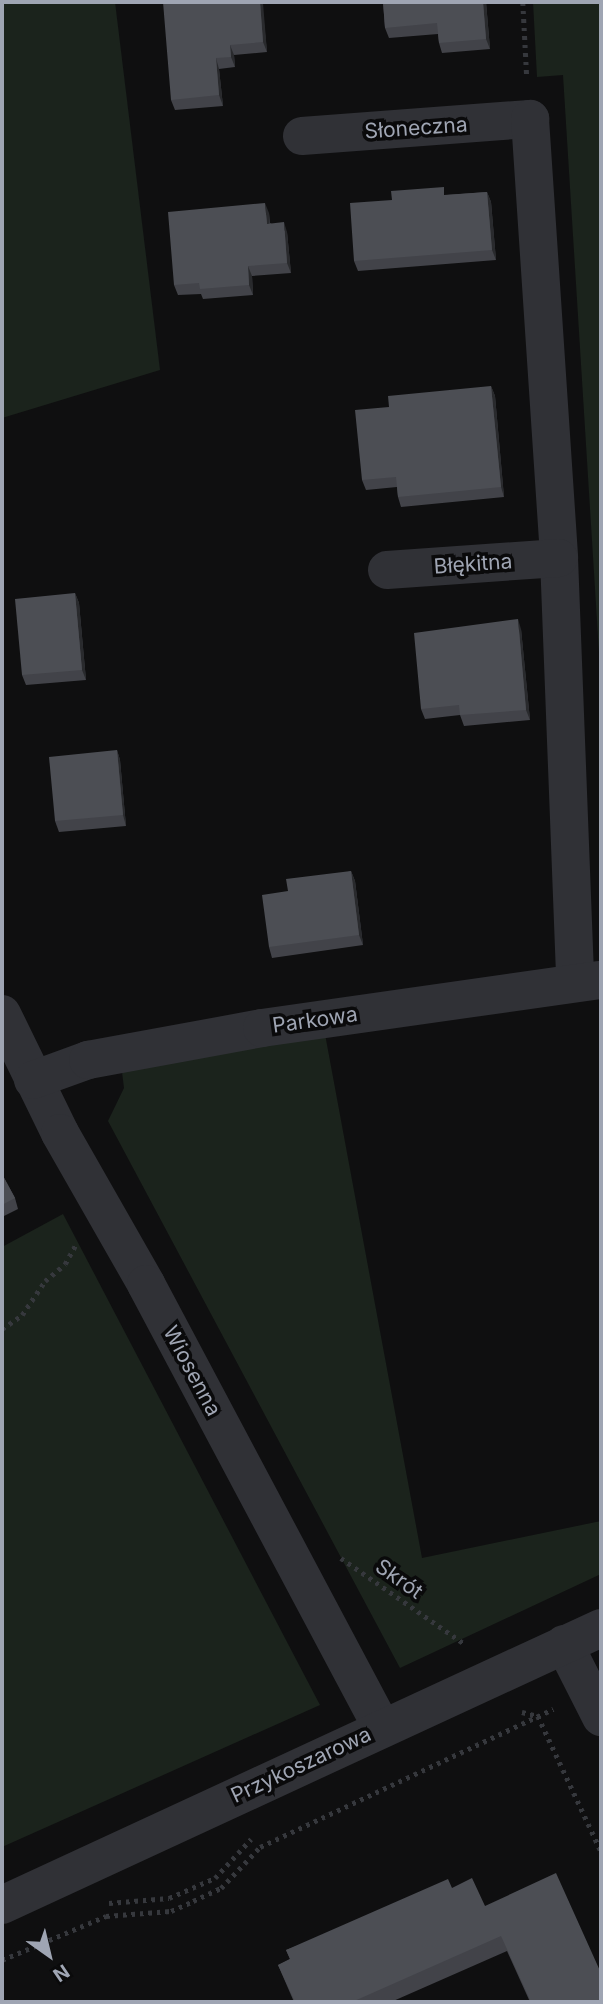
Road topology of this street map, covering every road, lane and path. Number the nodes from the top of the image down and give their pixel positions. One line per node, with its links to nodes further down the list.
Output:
1 (523, 2): 2 (path)
2 (530, 119): 3 (street, Słoneczna); 4 (street)
3 (302, 136)
4 (559, 558): 5 (street, Błękitna); 6 (street)
5 (387, 570)
6 (588, 981): 8 (street, Parkowa)
7 (2, 1014): 8 (street, Wiosenna)
8 (33, 1080): 19 (street, Wiosenna)
9 (80, 1240): 10 (path)
10 (2, 1329)
11 (333, 1553): 14 (path, Skrót)
12 (601, 1628): 13 (street, Przykoszarowa)
13 (564, 1644): 15 (street); 19 (street, Przykoszarowa)
14 (470, 1648)
15 (584, 1682): 17 (street); 18 (path)
16 (538, 1716): 23 (path)
17 (601, 1717)
18 (509, 1718)
19 (382, 1728): 22 (street, Przykoszarowa)
20 (261, 1834): 21 (path)
21 (101, 1904)
22 (2, 1905)
23 (2, 1960)

